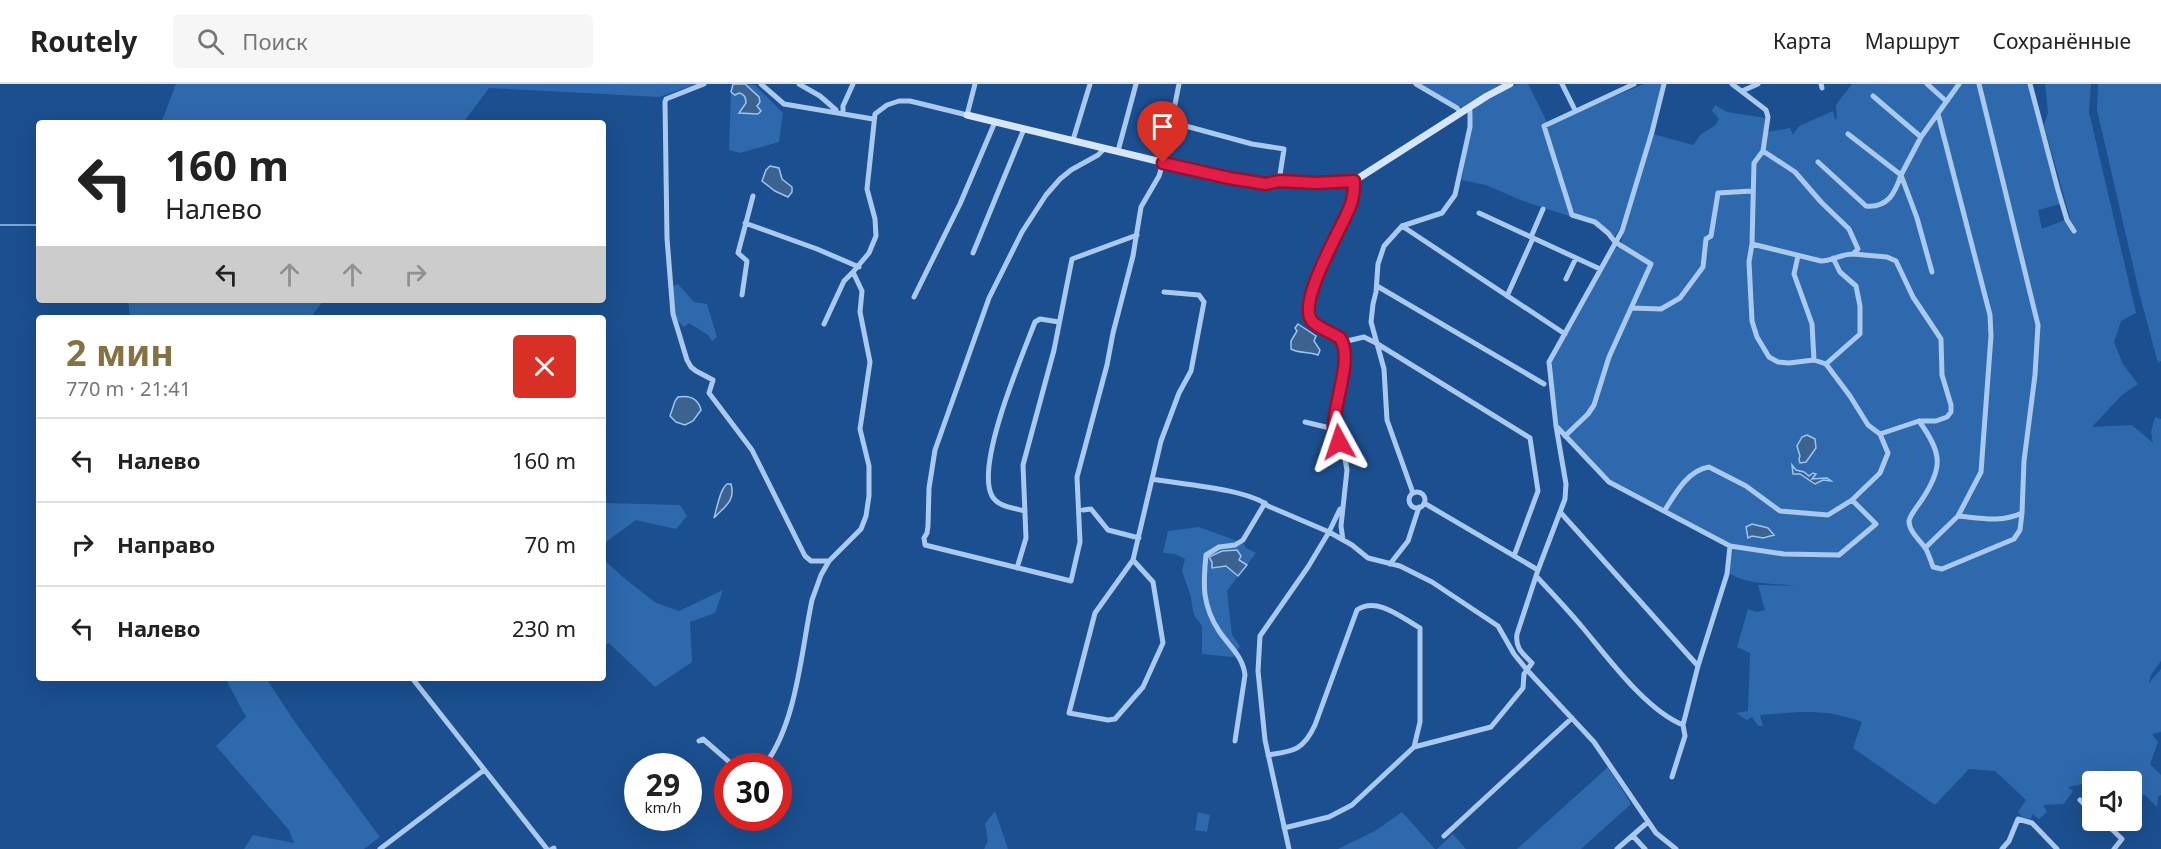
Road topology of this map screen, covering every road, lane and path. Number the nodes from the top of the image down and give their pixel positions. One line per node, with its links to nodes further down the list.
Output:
1 (704, 84): 104 (street)
2 (761, 84): 25 (street)
3 (799, 84): 25 (street)
4 (853, 84): 25 (street)
5 (975, 84): 28 (street)
6 (1090, 84): 35 (street)
7 (1136, 84): 37 (street)
8 (1179, 84): 31 (street)
9 (1416, 84): 26 (street)
10 (1510, 84): 23 (street)
11 (1562, 84): 24 (street)
12 (1634, 84): 24 (street)
13 (1664, 84): 53 (street)
14 (1732, 84): 20 (street)
15 (1758, 84): 20 (street)
16 (1927, 84): 22 (street)
17 (1959, 84): 22 (street)
18 (1979, 84): 95 (street)
19 (2030, 84): 50 (street)
20 (1742, 91): 38 (street)
21 (1873, 96): 34 (street)
22 (1946, 101): 27 (street)
23 (1470, 108): 26 (street); 49 (street)
24 (1575, 110): 53 (street)
25 (840, 112): 29 (street)
26 (1461, 113): 43 (street)
27 (1938, 114): 34 (street); 96 (street)
28 (967, 115): 29 (street); 30 (street)
29 (873, 119): 60 (street)
30 (996, 122): 32 (street); 69 (street)
31 (1171, 122): 40 (street); 42 (street)
32 (1024, 129): 35 (street); 55 (street)
33 (1848, 134): 41 (street)
34 (1921, 137): 41 (street)
35 (1072, 140): 36 (street)
36 (1105, 148): 37 (street); 106 (street)
37 (1118, 151): 40 (street)
38 (1763, 151): 44 (street); 56 (street)
39 (1818, 162): 41 (street)
40 (1163, 163): 42 (street); 51 (street)
41 (1901, 175): 63 (street)
42 (1279, 181): 43 (street)
43 (1354, 181): 74 (street)
44 (1752, 191): 54 (street); 70 (street)
45 (753, 196): 48 (street)
46 (1544, 209): 52 (street)
47 (1479, 213): 52 (street)
48 (745, 223): 60 (street); 67 (street)
49 (1402, 226): 65 (street); 68 (street)
50 (2074, 231)
51 (1137, 235): 71 (street); 106 (street)
52 (1532, 237): 58 (street); 68 (street)
53 (1615, 242): 61 (street); 70 (street)
54 (1752, 243): 57 (street); 76 (street)
55 (974, 253)
56 (1853, 254): 59 (street); 79 (street)
57 (1798, 256): 59 (street); 76 (street)
58 (1576, 258): 61 (street); 64 (street)
59 (1833, 258): 77 (street)
60 (859, 267): 62 (street)
61 (1600, 269): 73 (street)
62 (854, 272): 72 (street); 104 (street)
63 (1932, 272)
64 (1566, 279)
65 (1377, 286): 75 (street); 78 (street)
66 (1164, 292): 85 (street)
67 (742, 295)
68 (1507, 296): 73 (street)
69 (914, 297)
70 (1631, 308): 84 (street)
71 (1059, 322): 93 (street); 93 (street)
72 (824, 324)
73 (1564, 334): 81 (street)
74 (1342, 342): 75 (street); 82 (street)
75 (1376, 343): 86 (street); 102 (street)
76 (1814, 360): 77 (street)
77 (1826, 364): 83 (street)
78 (1544, 384)
79 (1919, 421): 83 (street); 101 (street)
80 (1305, 422): 82 (street)
81 (1556, 426): 84 (street); 94 (street)
82 (1334, 429): 87 (street)
83 (1880, 434): 88 (street)
84 (1565, 436): 92 (street)
85 (1152, 479): 89 (street); 98 (street)
86 (1413, 493): 90 (street); 90 (street)
87 (1343, 498): 97 (street); 99 (street)
88 (1852, 500): 92 (street); 100 (street)
89 (1265, 504): 97 (street); 114 (street)
90 (1421, 505): 102 (street); 105 (street)
91 (1083, 510): 98 (street)
92 (1665, 510): 100 (street)
93 (1025, 512): 106 (street)
94 (1561, 513): 107 (street); 108 (street)
95 (2022, 513): 96 (street); 101 (street)
96 (1958, 516): 101 (street)
97 (1329, 532): 99 (street); 118 (street)
98 (1139, 538): 103 (street)
99 (1342, 540): 105 (street)
100 (1730, 546): 108 (street)
101 (1925, 548)
102 (1514, 556): 107 (street)
103 (1133, 560): 103 (street)
104 (829, 561): 117 (street)
105 (1390, 564): 109 (street)
106 (1017, 568)
107 (1537, 573): 109 (street); 112 (street)
108 (1698, 666): 112 (street)
109 (1527, 670): 111 (street); 115 (street)
110 (414, 681): 119 (street)
111 (1572, 718): 121 (street); 124 (street)
112 (1683, 725): 120 (street)
113 (699, 741): 116 (street)
114 (1235, 741)
115 (1414, 747): 118 (street); 122 (street)
116 (719, 753)
117 (771, 753)
118 (1268, 755): 122 (street)
119 (484, 770): 126 (street); 127 (street)
120 (1672, 777)
121 (1648, 822): 125 (street); 131 (street)
122 (1284, 828): 128 (street)
123 (2114, 831): 134 (street)
124 (1444, 836)
125 (1633, 836): 129 (street); 130 (street)
126 (380, 849)
127 (547, 849)
128 (1289, 849)
129 (1617, 849)
130 (1645, 849)
131 (1676, 849)
132 (2002, 849): 133 (street)
133 (2057, 849)
134 (2114, 849)

